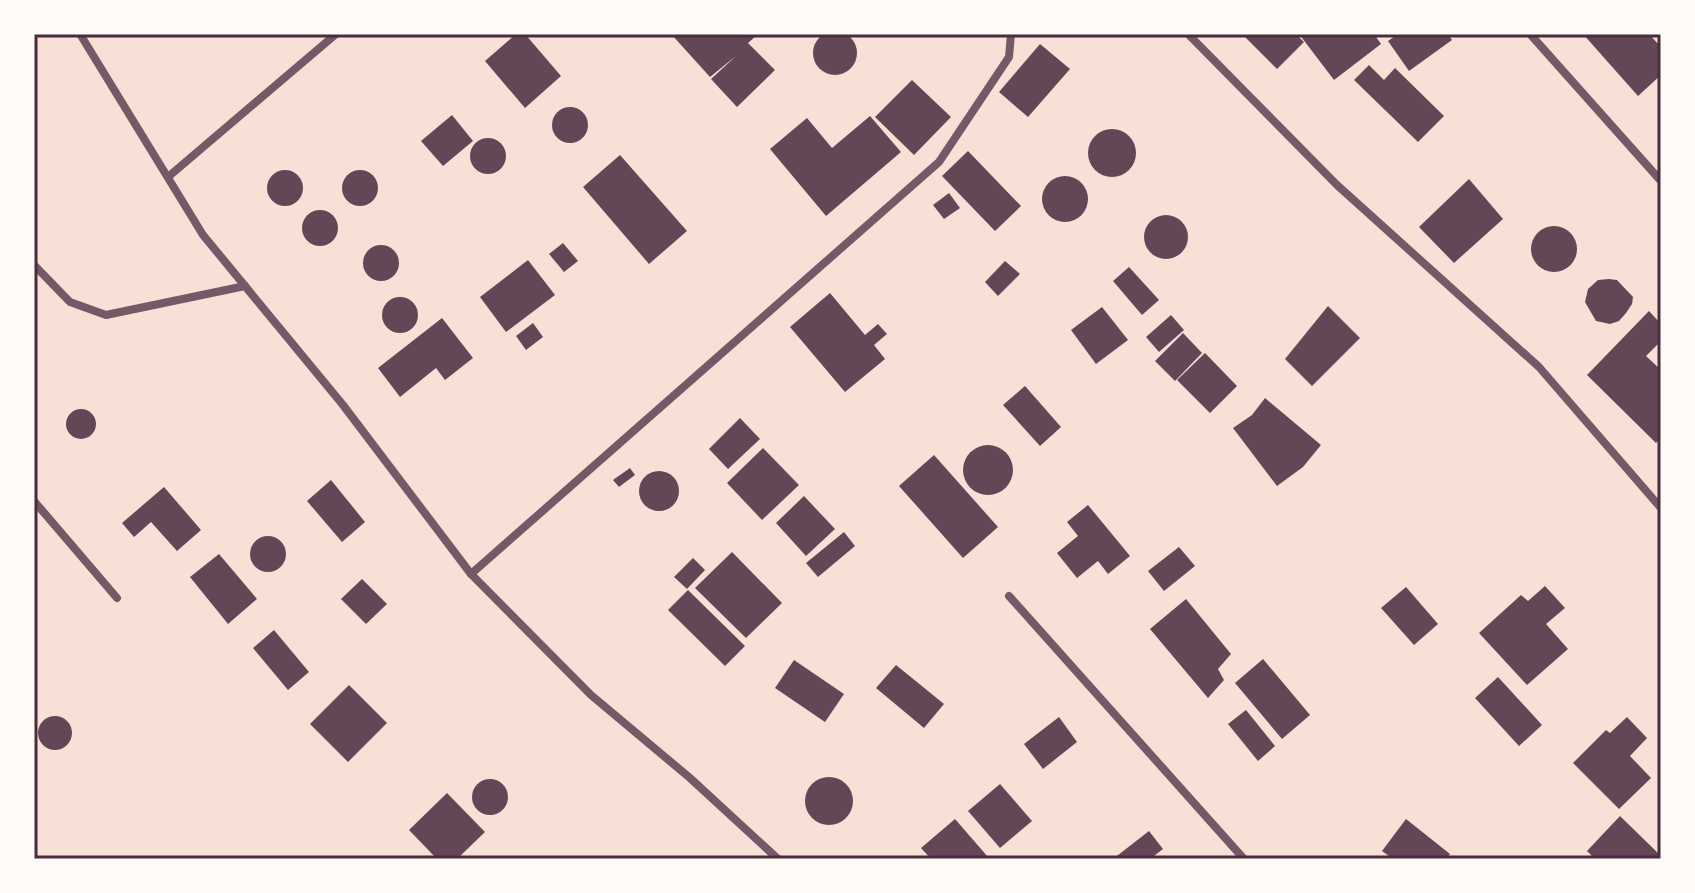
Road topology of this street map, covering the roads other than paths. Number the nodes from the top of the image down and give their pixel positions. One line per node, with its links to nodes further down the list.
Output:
1 (80, 34): 6 (street)
2 (336, 34): 6 (street)
3 (1011, 34): 12 (street)
4 (1188, 34): 11 (street)
5 (1530, 34): 7 (street)
6 (168, 177): 9 (street)
7 (1661, 181)
8 (34, 265): 9 (street)
9 (245, 286): 12 (street)
10 (34, 501): 14 (street)
11 (1661, 508)
12 (471, 574): 15 (street)
13 (1009, 596): 16 (street)
14 (117, 598)
15 (778, 859)
16 (1244, 859)

